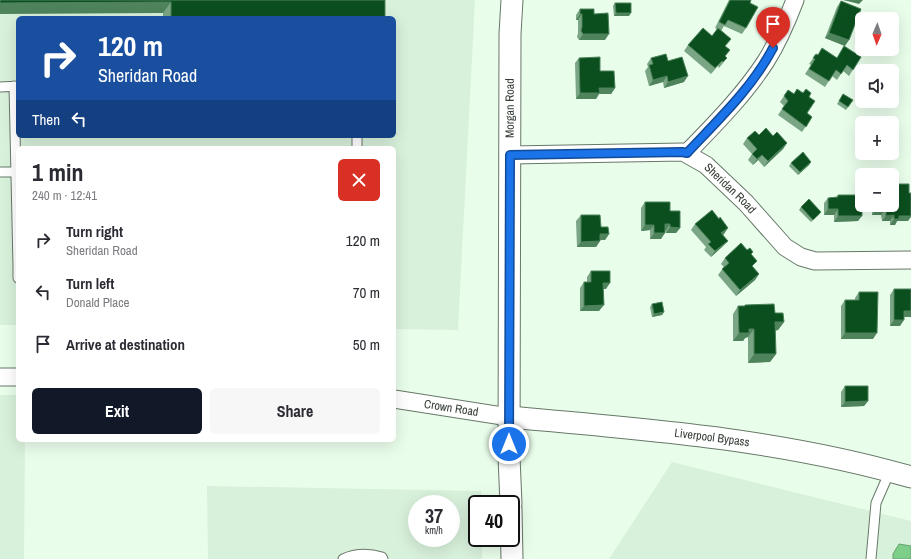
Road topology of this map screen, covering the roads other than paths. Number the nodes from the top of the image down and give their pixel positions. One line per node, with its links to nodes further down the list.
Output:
1 (512, 0): 6 (street, Morgan Road)
2 (795, 0): 5 (street)
3 (16, 86): 4 (lane)
4 (0, 87)
5 (687, 153): 6 (street); 9 (street, Sheridan Road)
6 (510, 155): 13 (street, Morgan Road)
7 (0, 172): 8 (lane)
8 (16, 172)
9 (911, 260)
10 (0, 377): 11 (street)
11 (16, 377)
12 (396, 399): 13 (street, Crown Road)
13 (509, 417): 14 (street, Liverpool Bypass); 16 (street, Morgan Road)
14 (890, 471): 15 (street, Liverpool Bypass); 21 (lane)
15 (911, 477)
16 (511, 495)
17 (512, 547): 20 (street)
18 (343, 559): 19 (lane)
19 (383, 559)
20 (512, 559)
21 (871, 559)

